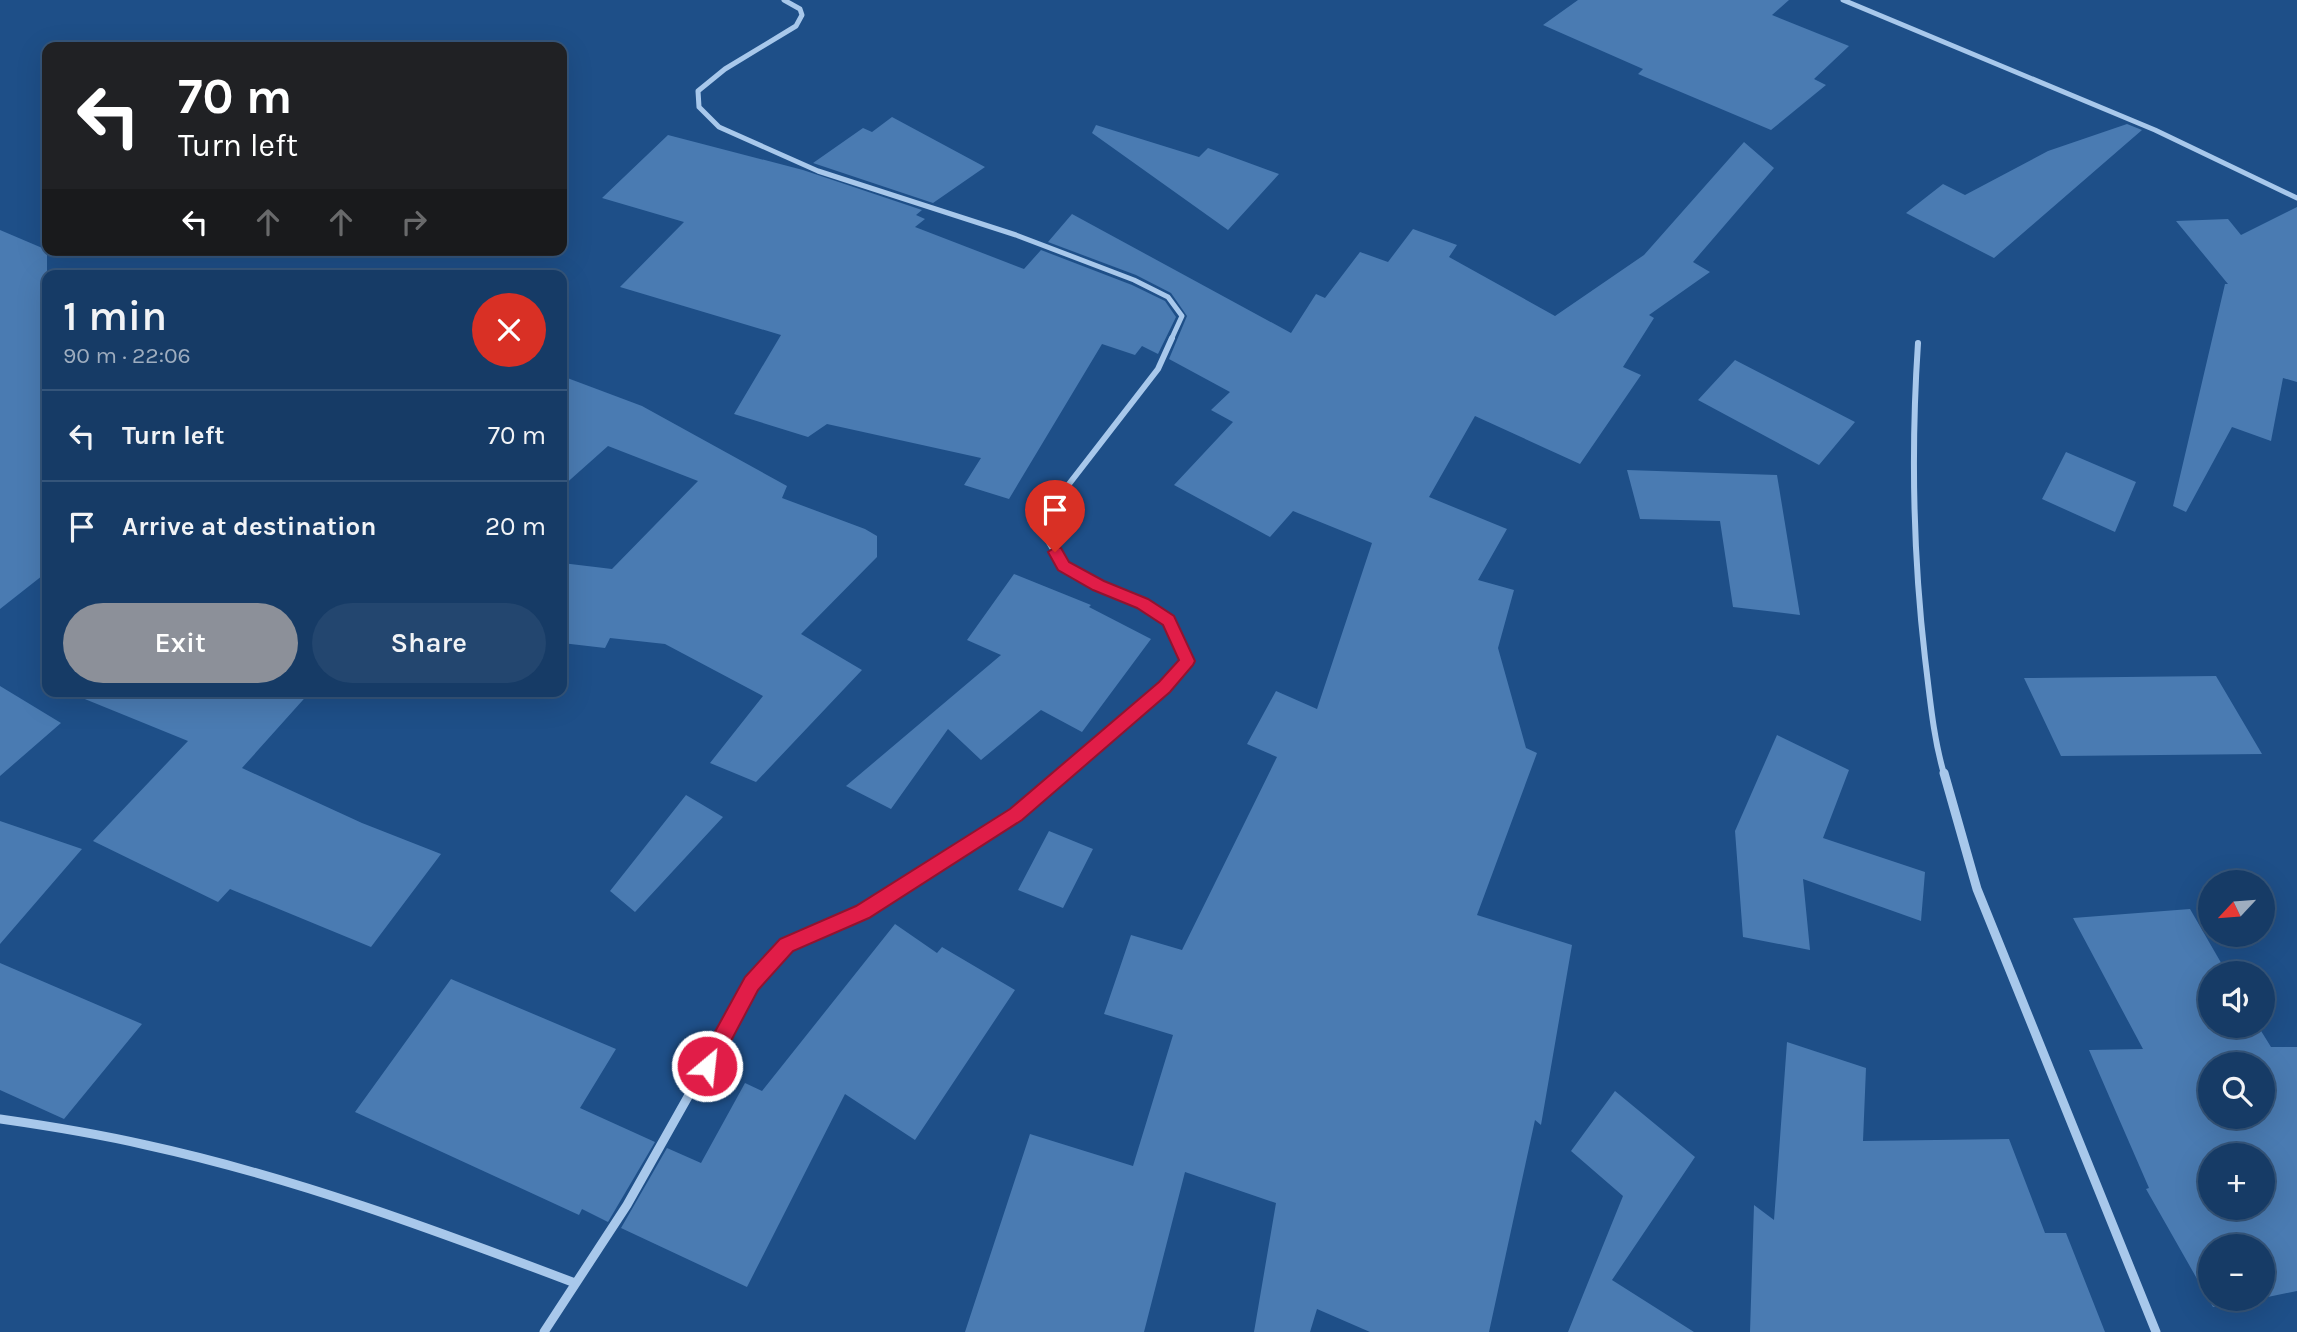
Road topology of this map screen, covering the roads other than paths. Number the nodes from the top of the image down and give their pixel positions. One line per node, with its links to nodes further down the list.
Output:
1 (784, 0): 6 (street)
2 (1843, 0): 3 (street)
3 (2297, 198)
4 (1918, 342): 8 (street)
5 (0, 1119): 6 (street)
6 (575, 1283): 7 (street)
7 (544, 1332)
8 (2156, 1332)

